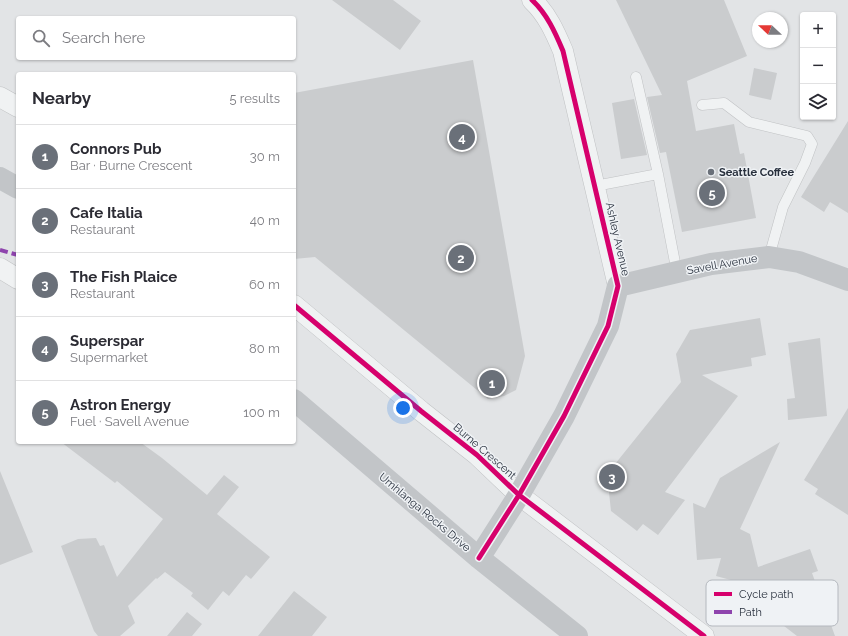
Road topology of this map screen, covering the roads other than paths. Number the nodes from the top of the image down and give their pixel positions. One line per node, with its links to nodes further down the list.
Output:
1 (532, 0): 8 (street, Ashley Avenue)
2 (636, 77): 6 (lane)
3 (0, 97): 5 (street)
4 (702, 105): 10 (lane)
5 (16, 106)
6 (658, 174): 8 (lane); 12 (lane)
7 (0, 178): 9 (street)
8 (595, 186): 15 (street, Ashley Avenue)
9 (16, 187)
10 (769, 257): 12 (street, Savell Avenue); 14 (street, Savell Avenue)
11 (0, 268): 13 (street)
12 (677, 272): 15 (street, Savell Avenue)
13 (16, 278)
14 (848, 280)
15 (618, 286): 18 (street, Ashley Avenue)
16 (296, 307): 18 (street, Burne Crescent)
17 (296, 402): 19 (street, Umhlanga Rocks Drive)
18 (519, 495): 19 (street, Ashley Avenue); 21 (street, Burne Crescent)
19 (480, 558): 20 (street, Umhlanga Rocks Drive)
20 (577, 636)
21 (704, 636)

